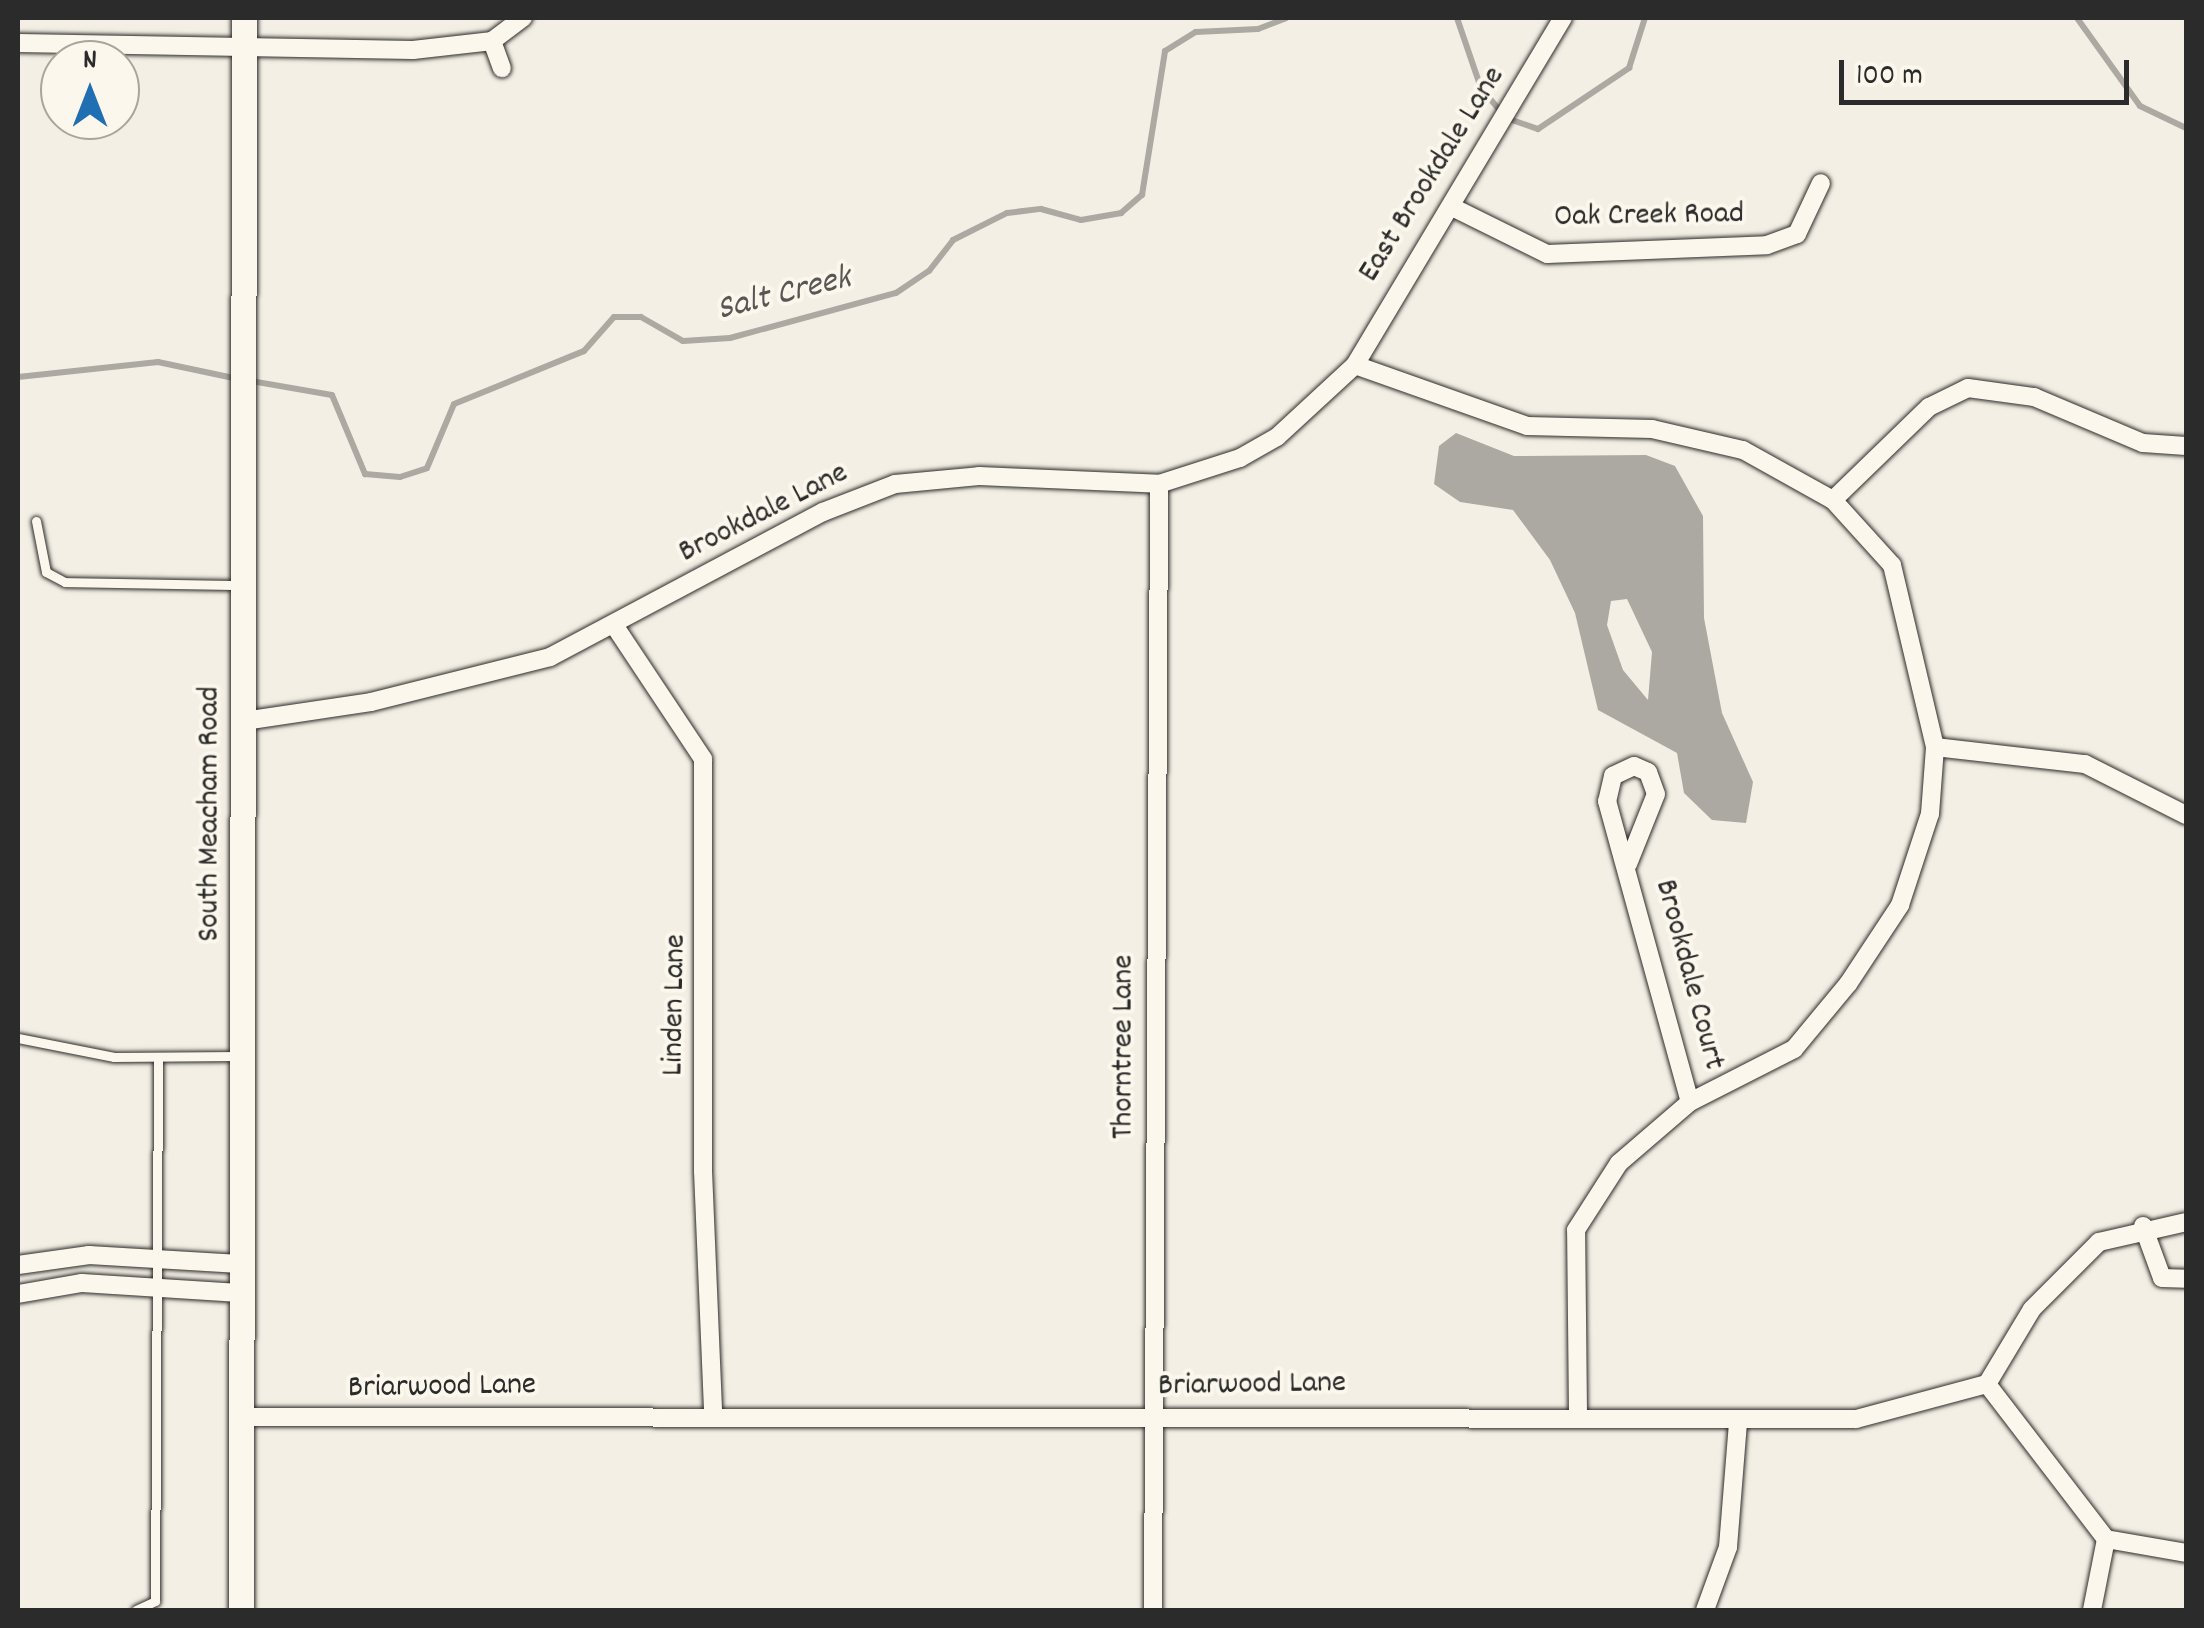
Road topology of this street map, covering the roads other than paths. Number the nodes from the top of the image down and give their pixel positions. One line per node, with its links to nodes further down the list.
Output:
1 (244, 18): 6 (main road, South Meacham Road)
2 (523, 18): 4 (street)
3 (1562, 18): 9 (street, East Brookdale Lane)
4 (492, 41): 6 (street); 7 (street)
5 (18, 43): 6 (street)
6 (244, 46): 15 (main road, South Meacham Road)
7 (502, 68)
8 (1820, 183): 9 (street, Oak Creek Road)
9 (1452, 207): 10 (street, East Brookdale Lane)
10 (1356, 365): 12 (street, Brookdale Lane); 13 (street)
11 (2186, 446): 13 (street)
12 (1158, 484): 16 (street, Brookdale Lane); 38 (street, Thorntree Lane)
13 (1833, 500): 18 (street)
14 (36, 521): 15 (lane)
15 (245, 584): 17 (main road, South Meacham Road)
16 (614, 625): 17 (street, Brookdale Lane); 35 (street, Linden Lane)
17 (244, 721): 22 (main road, South Meacham Road)
18 (1935, 747): 19 (street); 24 (street)
19 (2186, 816)
20 (1628, 864): 20 (street, Brookdale Court); 24 (street, Brookdale Court)
21 (18, 1038): 23 (lane)
22 (242, 1056): 23 (lane); 28 (main road, South Meacham Road)
23 (158, 1060): 27 (lane)
24 (1690, 1102): 36 (street)
25 (2186, 1222): 26 (street)
26 (2142, 1226): 30 (street); 34 (street)
27 (158, 1258): 28 (street); 29 (street); 31 (lane)
28 (240, 1264): 32 (main road, South Meacham Road)
29 (18, 1266)
30 (2186, 1279)
31 (157, 1286): 32 (street); 33 (street); 42 (lane)
32 (240, 1293): 37 (main road, South Meacham Road)
33 (18, 1294)
34 (1987, 1384): 39 (street, Briarwood Lane); 40 (street)
35 (713, 1413): 37 (street, Briarwood Lane); 38 (street, Briarwood Lane)
36 (1578, 1413): 38 (street, Briarwood Lane); 39 (street, Briarwood Lane)
37 (240, 1417): 43 (main road, South Meacham Road)
38 (1154, 1417): 44 (street, Thorntree Lane)
39 (1738, 1423): 45 (street)
40 (2106, 1538): 41 (street); 46 (street)
41 (2186, 1553)
42 (136, 1610)
43 (241, 1610)
44 (1153, 1610)
45 (1705, 1610)
46 (2092, 1610)

